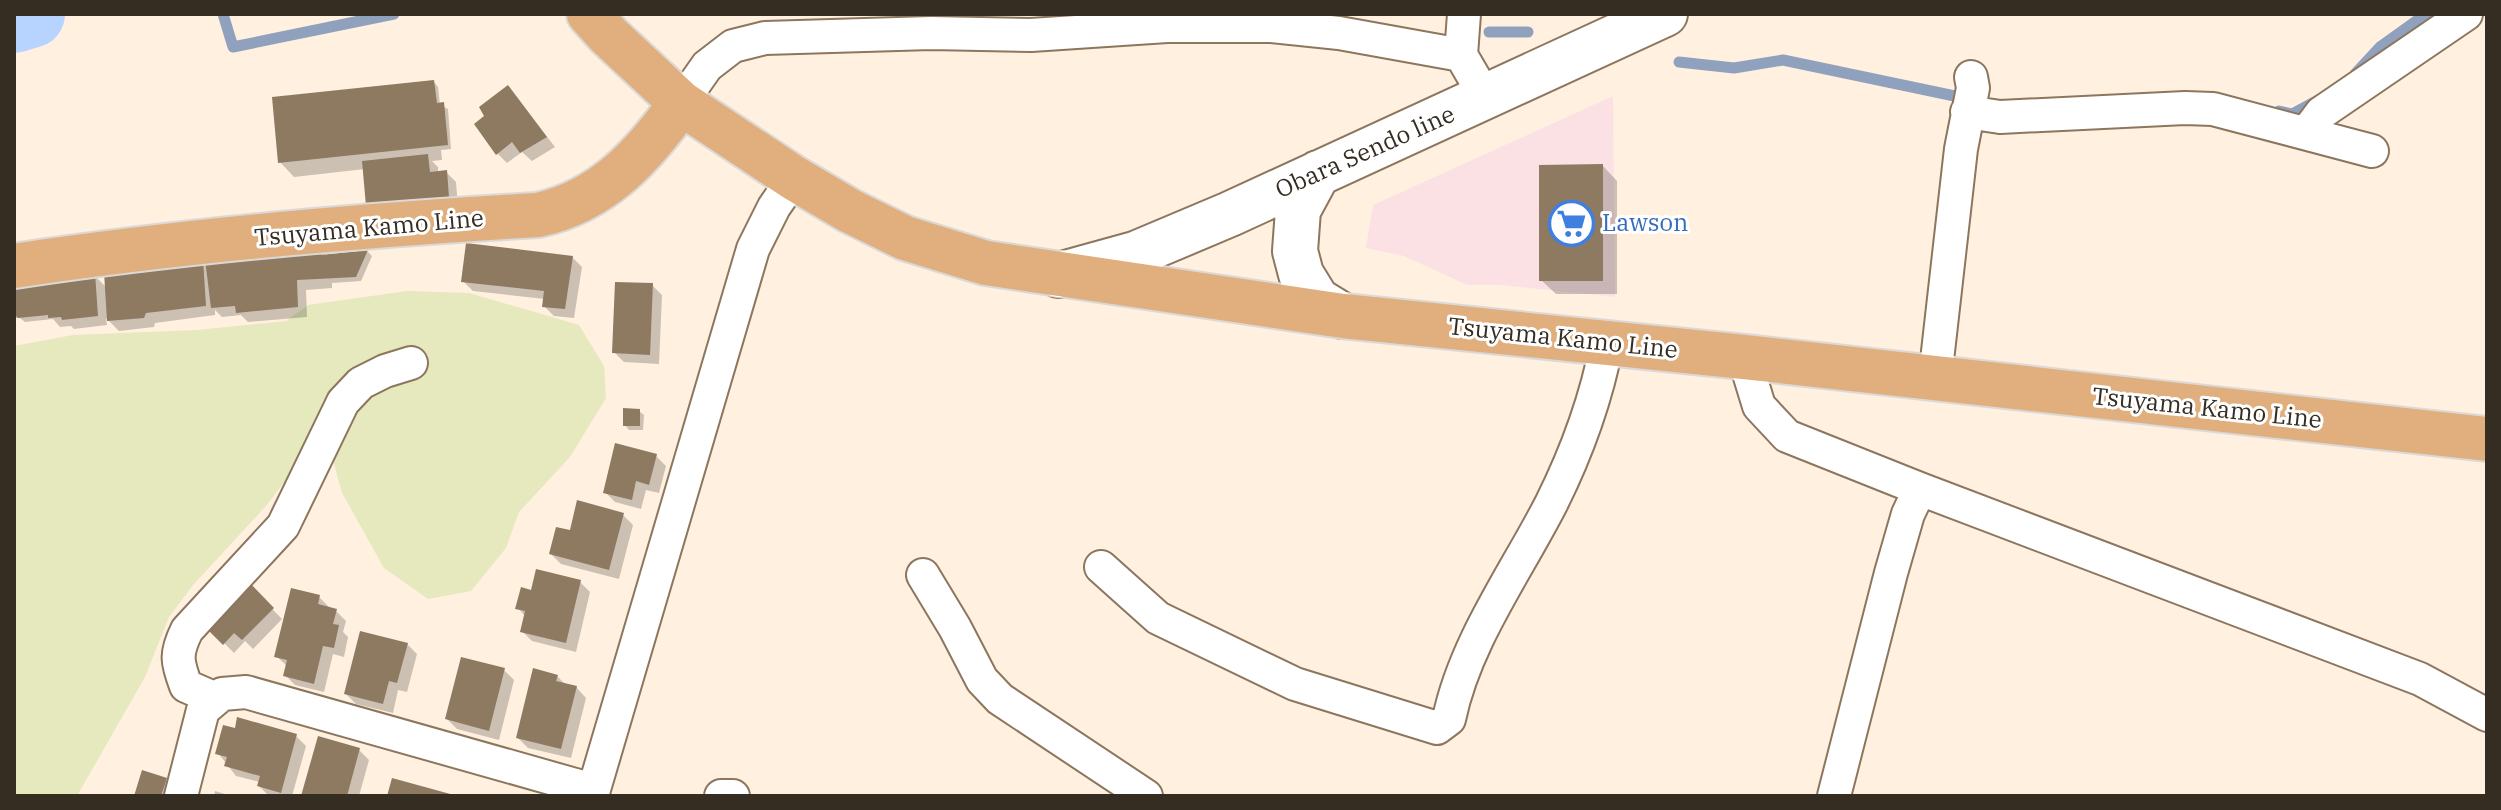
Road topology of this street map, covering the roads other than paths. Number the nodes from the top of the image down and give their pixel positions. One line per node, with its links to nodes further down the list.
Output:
1 (589, 14): 9 (main road, Tsuyama Kamo Line)
2 (1464, 14): 6 (street)
3 (1665, 14): 8 (main road, Obara Sendo line)
4 (2466, 14): 11 (street)
5 (1220, 20): 6 (street); 9 (street)
6 (1461, 55): 8 (street)
7 (1971, 77): 10 (street)
8 (1486, 98): 13 (main road, Obara Sendo line)
9 (681, 103): 14 (main road, Tsuyama Kamo Line); 15 (main road, Tsuyama Kamo Line)
10 (1967, 112): 11 (street); 21 (street)
11 (2306, 133): 12 (street)
12 (2372, 151)
13 (1318, 173): 16 (main road, Obara Sendo line); 17 (main road)
14 (794, 178): 16 (main road, Tsuyama Kamo Line); 28 (street)
15 (14, 266)
16 (1059, 275): 17 (main road, Tsuyama Kamo Line)
17 (1343, 316): 18 (main road, Tsuyama Kamo Line)
18 (1607, 343): 19 (main road, Tsuyama Kamo Line); 24 (street)
19 (1744, 357): 21 (main road, Tsuyama Kamo Line); 23 (street)
20 (411, 363): 26 (street)
21 (1935, 378): 22 (main road, Tsuyama Kamo Line)
22 (2487, 439)
23 (1920, 489): 27 (street); 33 (street)
24 (1101, 567)
25 (923, 575): 32 (street)
26 (216, 699): 28 (street); 29 (street)
27 (2487, 715)
28 (592, 793)
29 (181, 796)
30 (721, 796): 31 (street)
31 (733, 796)
32 (1146, 796)
33 (1834, 796)

